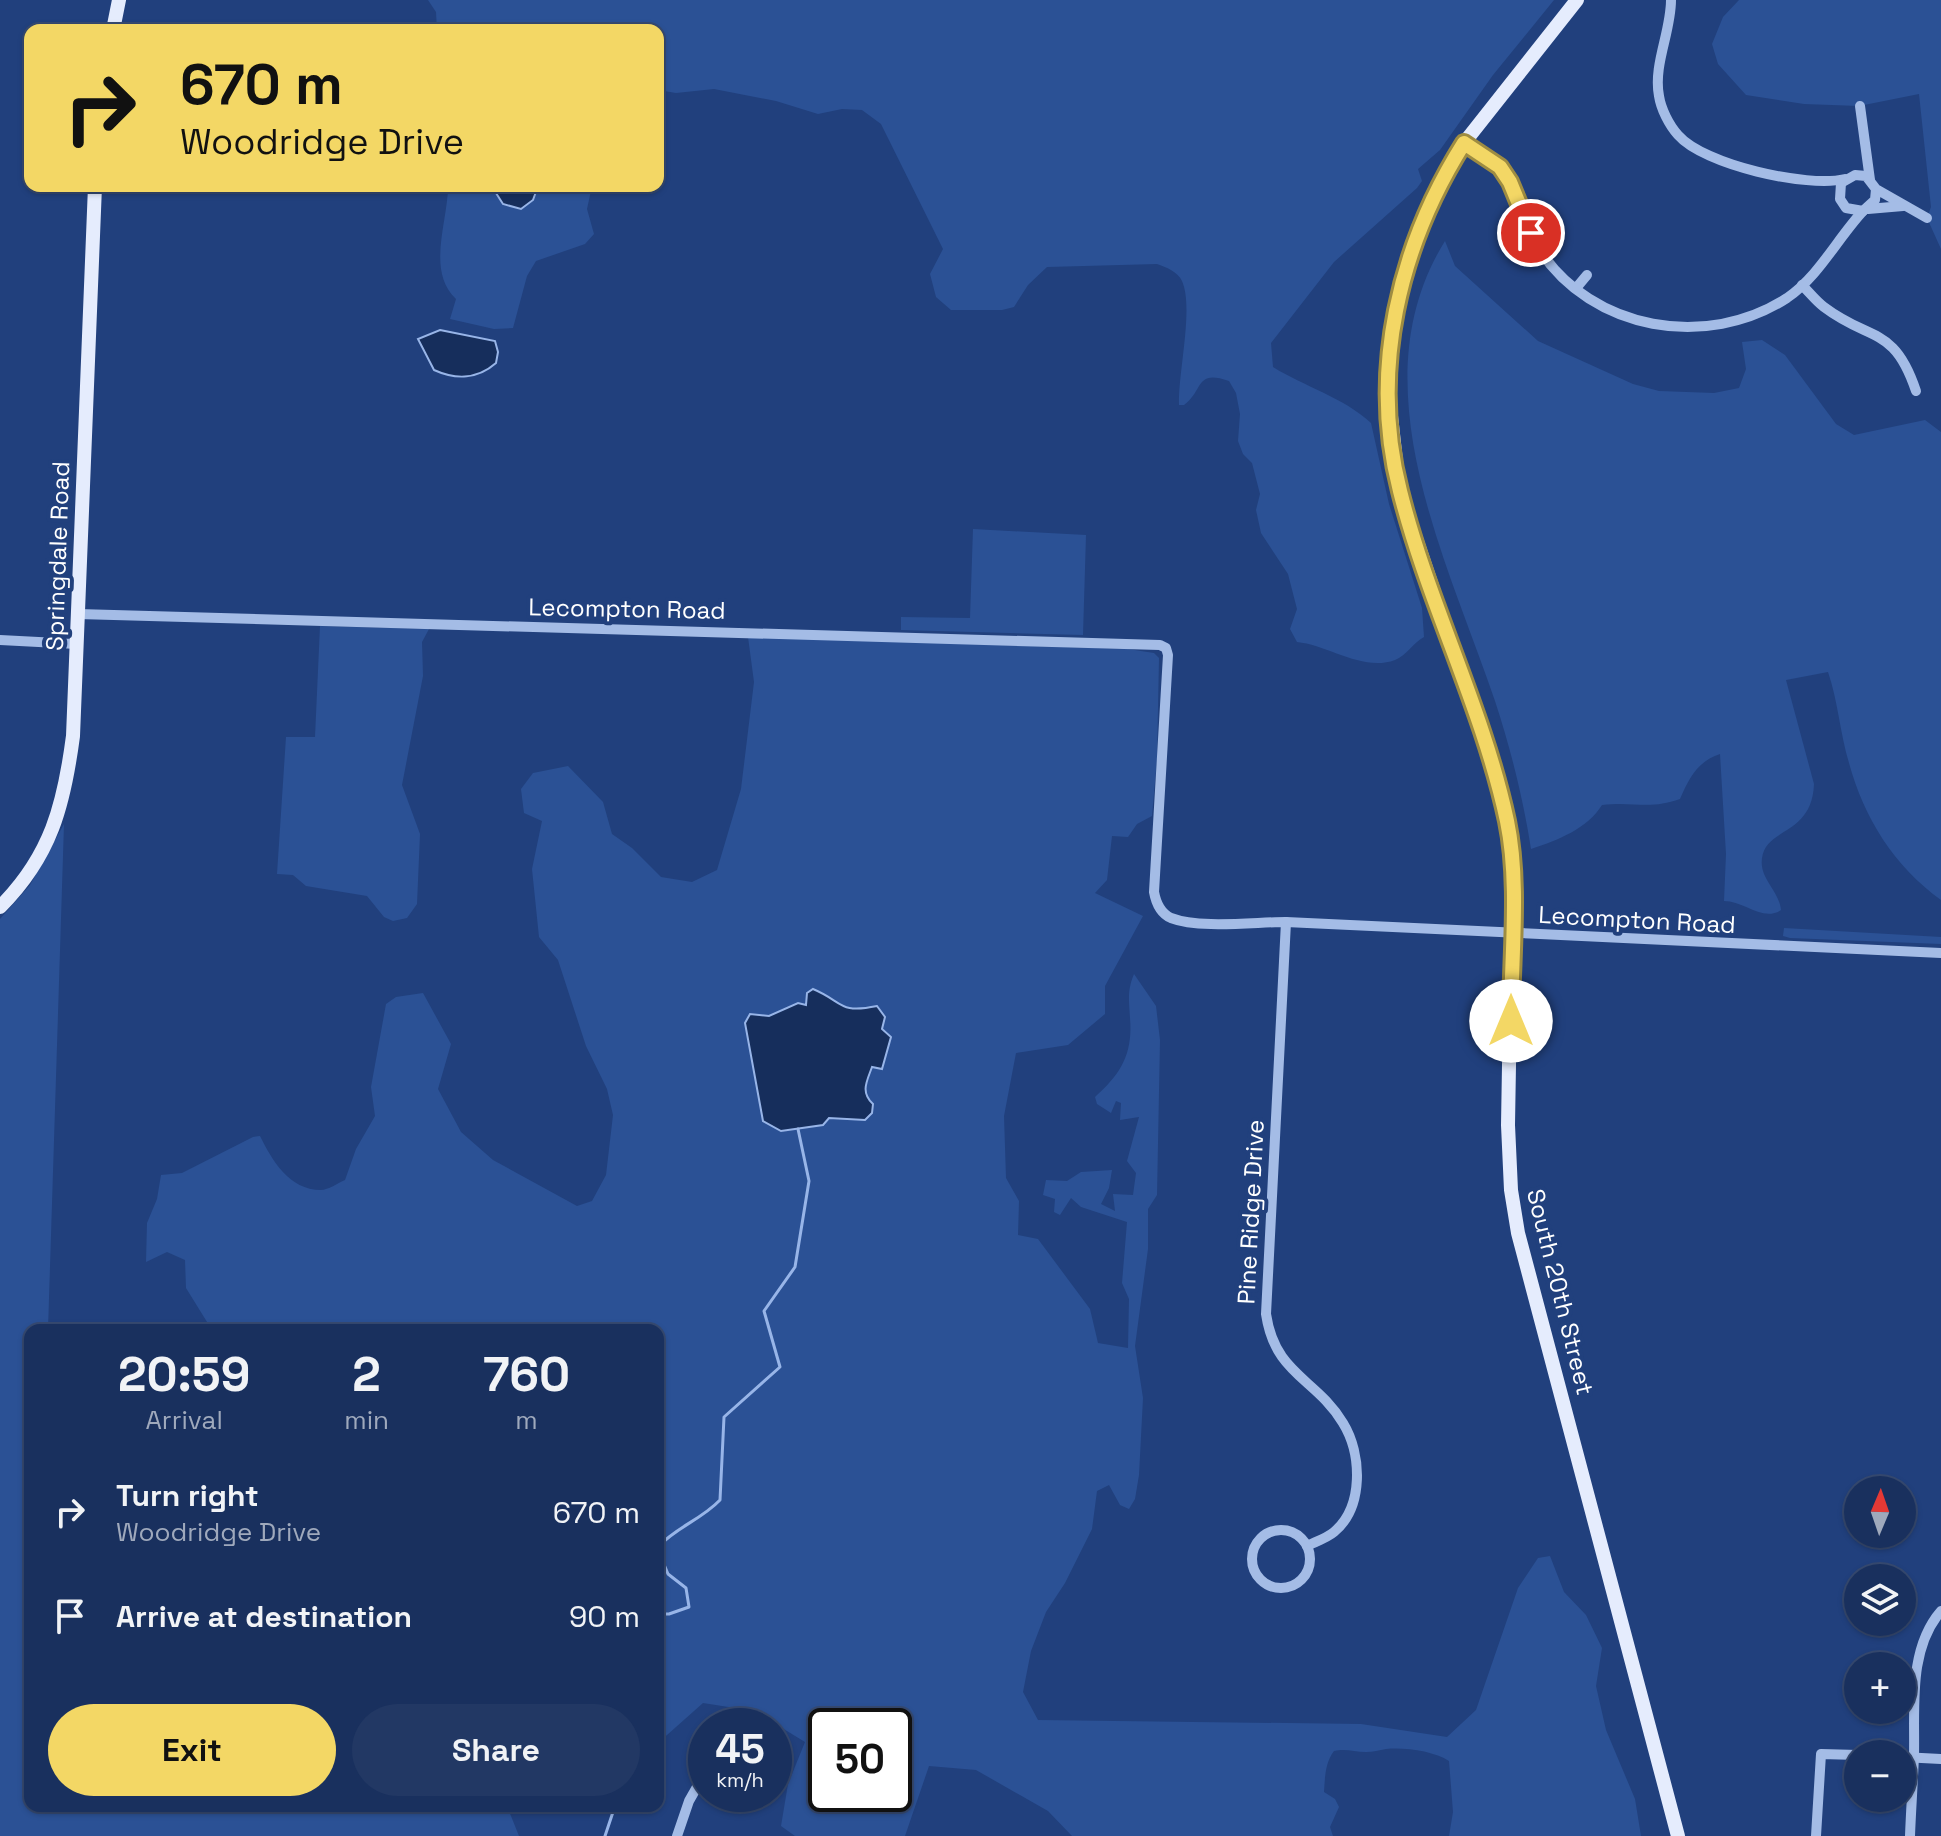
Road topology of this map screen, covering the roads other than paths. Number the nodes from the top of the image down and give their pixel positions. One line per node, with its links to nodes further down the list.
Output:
1 (119, 0): 4 (main road)
2 (1577, 0): 7 (main road, South 20th Street)
3 (1671, 0): 9 (street)
4 (114, 24)
5 (1860, 106): 6 (street)
6 (1863, 140): 8 (street); 10 (street)
7 (1464, 143): 19 (street); 26 (main road, South 20th Street)
8 (1847, 178): 9 (street); 10 (street); 12 (street)
9 (1810, 181): 12 (street)
10 (1873, 184): 13 (street); 14 (street)
11 (95, 192): 21 (main road, Springdale Road)
12 (1841, 202): 14 (street); 16 (street)
13 (1905, 206): 14 (street); 15 (street)
14 (1865, 210): 16 (street)
15 (1927, 218)
16 (1841, 234): 18 (street)
17 (1587, 275): 19 (street)
18 (1802, 285): 19 (street); 20 (street)
19 (1577, 287)
20 (1916, 391)
21 (78, 614): 23 (main road, Springdale Road); 25 (street, Lecompton Road)
22 (0, 640): 23 (street)
23 (77, 644): 24 (main road, Springdale Road)
24 (0, 907)
25 (1286, 922): 26 (street, Lecompton Road); 28 (street, Pine Ridge Drive)
26 (1512, 933): 27 (street, Lecompton Road); 37 (main road, South 20th Street)
27 (1941, 953)
28 (1307, 1546): 28 (street)
29 (1941, 1611): 30 (street)
30 (1910, 1740)
31 (1844, 1755): 38 (street)
32 (1916, 1757): 33 (street)
33 (1941, 1759)
34 (688, 1804): 36 (street)
35 (1909, 1812): 39 (street)
36 (677, 1836)
37 (1678, 1836)
38 (1816, 1836)
39 (1910, 1836)

